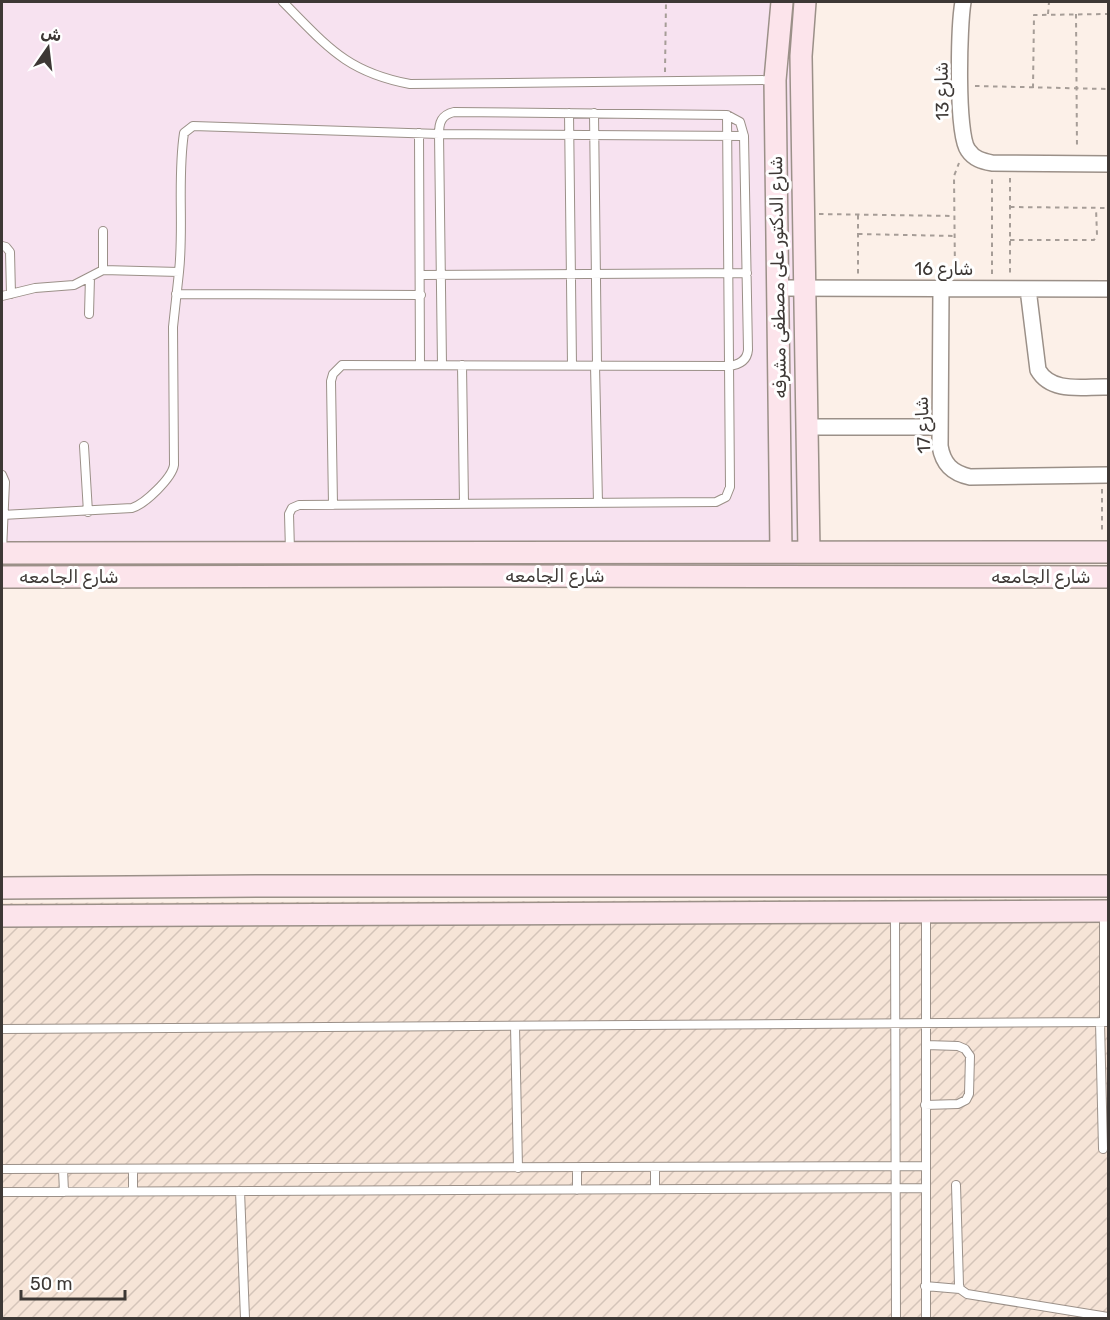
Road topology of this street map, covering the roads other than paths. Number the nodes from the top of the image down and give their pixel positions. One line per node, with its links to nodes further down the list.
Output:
1 (283, 2): 5 (lane)
2 (782, 2): 5 (main road, شارع الدكتور على مصطفى مشرفه)
3 (805, 2): 28 (main road, شارع الدكتور على مصطفى مشرفه)
4 (963, 2): 15 (street, شارع 13)
5 (775, 80): 27 (main road, شارع الدكتور على مصطفى مشرفه)
6 (569, 113): 7 (lane); 10 (lane); 11 (lane)
7 (594, 113): 8 (lane); 12 (lane)
8 (727, 115): 13 (lane); 14 (lane)
9 (420, 133): 10 (lane); 19 (lane); 24 (lane)
10 (440, 134): 11 (lane); 25 (lane)
11 (569, 135): 12 (lane); 22 (lane)
12 (594, 135): 13 (lane); 23 (lane)
13 (727, 135): 14 (lane); 20 (lane)
14 (744, 136): 21 (lane)
15 (1108, 164)
16 (103, 231): 18 (lane)
17 (2, 246): 32 (lane)
18 (103, 270): 19 (lane); 26 (lane)
19 (179, 272): 33 (lane)
20 (728, 273): 21 (lane); 23 (lane); 42 (lane)
21 (747, 273): 42 (lane)
22 (571, 274): 23 (lane); 25 (lane); 40 (lane)
23 (596, 274): 41 (lane)
24 (421, 275): 25 (lane); 34 (lane)
25 (441, 275): 38 (lane)
26 (90, 277): 32 (lane); 36 (lane)
27 (779, 288): 28 (street, شارع 16); 55 (main road, شارع الدكتور على مصطفى مشرفه)
28 (806, 288): 29 (street, شارع 16); 44 (main road, شارع الدكتور على مصطفى مشرفه)
29 (948, 289): 30 (street, شارع 16); 45 (street, شارع 17)
30 (1028, 289): 31 (street, شارع 16); 43 (street)
31 (1108, 289)
32 (11, 294): 35 (lane)
33 (176, 294): 34 (lane); 52 (lane)
34 (421, 295): 37 (lane)
35 (2, 296)
36 (89, 314)
37 (420, 365): 38 (lane); 51 (lane)
38 (442, 365): 39 (lane)
39 (462, 365): 40 (lane); 50 (lane)
40 (572, 365): 41 (lane)
41 (596, 365): 42 (lane); 49 (lane)
42 (728, 366): 49 (lane)
43 (1108, 387)
44 (808, 427): 45 (street); 56 (main road, شارع الدكتور على مصطفى مشرفه)
45 (940, 427): 48 (street, شارع 17)
46 (84, 446): 52 (lane)
47 (2, 475): 53 (lane)
48 (1105, 475)
49 (598, 503): 50 (lane)
50 (464, 504): 51 (lane)
51 (333, 505): 59 (lane)
52 (88, 512): 53 (lane)
53 (2, 515): 58 (lane)
54 (453, 552): 55 (main road, شارع الجامعه); 59 (main road, شارع الجامعه); 60 (main road)
55 (781, 552): 56 (main road, شارع الجامعه)
56 (809, 552): 57 (main road, شارع الجامعه)
57 (1105, 552)
58 (2, 553): 59 (main road, شارع الجامعه)
59 (290, 553)
60 (453, 576): 61 (main road, شارع الجامعه); 62 (main road, شارع الجامعه)
61 (1108, 577)
62 (2, 578)
63 (895, 885): 64 (main road); 66 (main road); 68 (main road)
64 (926, 885): 65 (main road); 69 (main road)
65 (1108, 885)
66 (2, 888)
67 (1106, 911): 69 (main road); 71 (lane)
68 (895, 912): 69 (main road); 70 (main road); 73 (lane)
69 (926, 912): 72 (lane)
70 (2, 916)
71 (1104, 1022): 72 (lane); 77 (lane)
72 (926, 1023): 73 (lane); 76 (lane)
73 (896, 1024): 74 (lane); 82 (lane)
74 (515, 1026): 75 (lane); 83 (lane)
75 (2, 1029)
76 (926, 1045): 78 (lane); 78 (lane)
77 (1105, 1101): 79 (lane)
78 (925, 1105): 80 (lane)
79 (1103, 1149)
80 (925, 1166): 82 (lane); 90 (lane)
81 (655, 1167): 82 (lane); 84 (lane); 91 (lane)
82 (896, 1167): 89 (lane)
83 (518, 1168): 84 (lane); 87 (lane)
84 (577, 1168): 92 (lane)
85 (2, 1169): 86 (lane)
86 (63, 1169): 87 (lane); 96 (lane)
87 (133, 1169): 93 (lane)
88 (956, 1185): 98 (lane)
89 (896, 1188): 90 (lane); 91 (lane); 101 (lane)
90 (925, 1188): 97 (lane)
91 (655, 1189): 92 (lane)
92 (577, 1190): 94 (lane)
93 (133, 1191): 94 (lane); 96 (lane)
94 (240, 1191): 100 (lane)
95 (2, 1192): 96 (lane)
96 (64, 1192)
97 (925, 1286): 98 (lane); 102 (lane)
98 (960, 1289): 99 (lane)
99 (1108, 1317)
100 (245, 1318)
101 (896, 1318)
102 (926, 1318)

